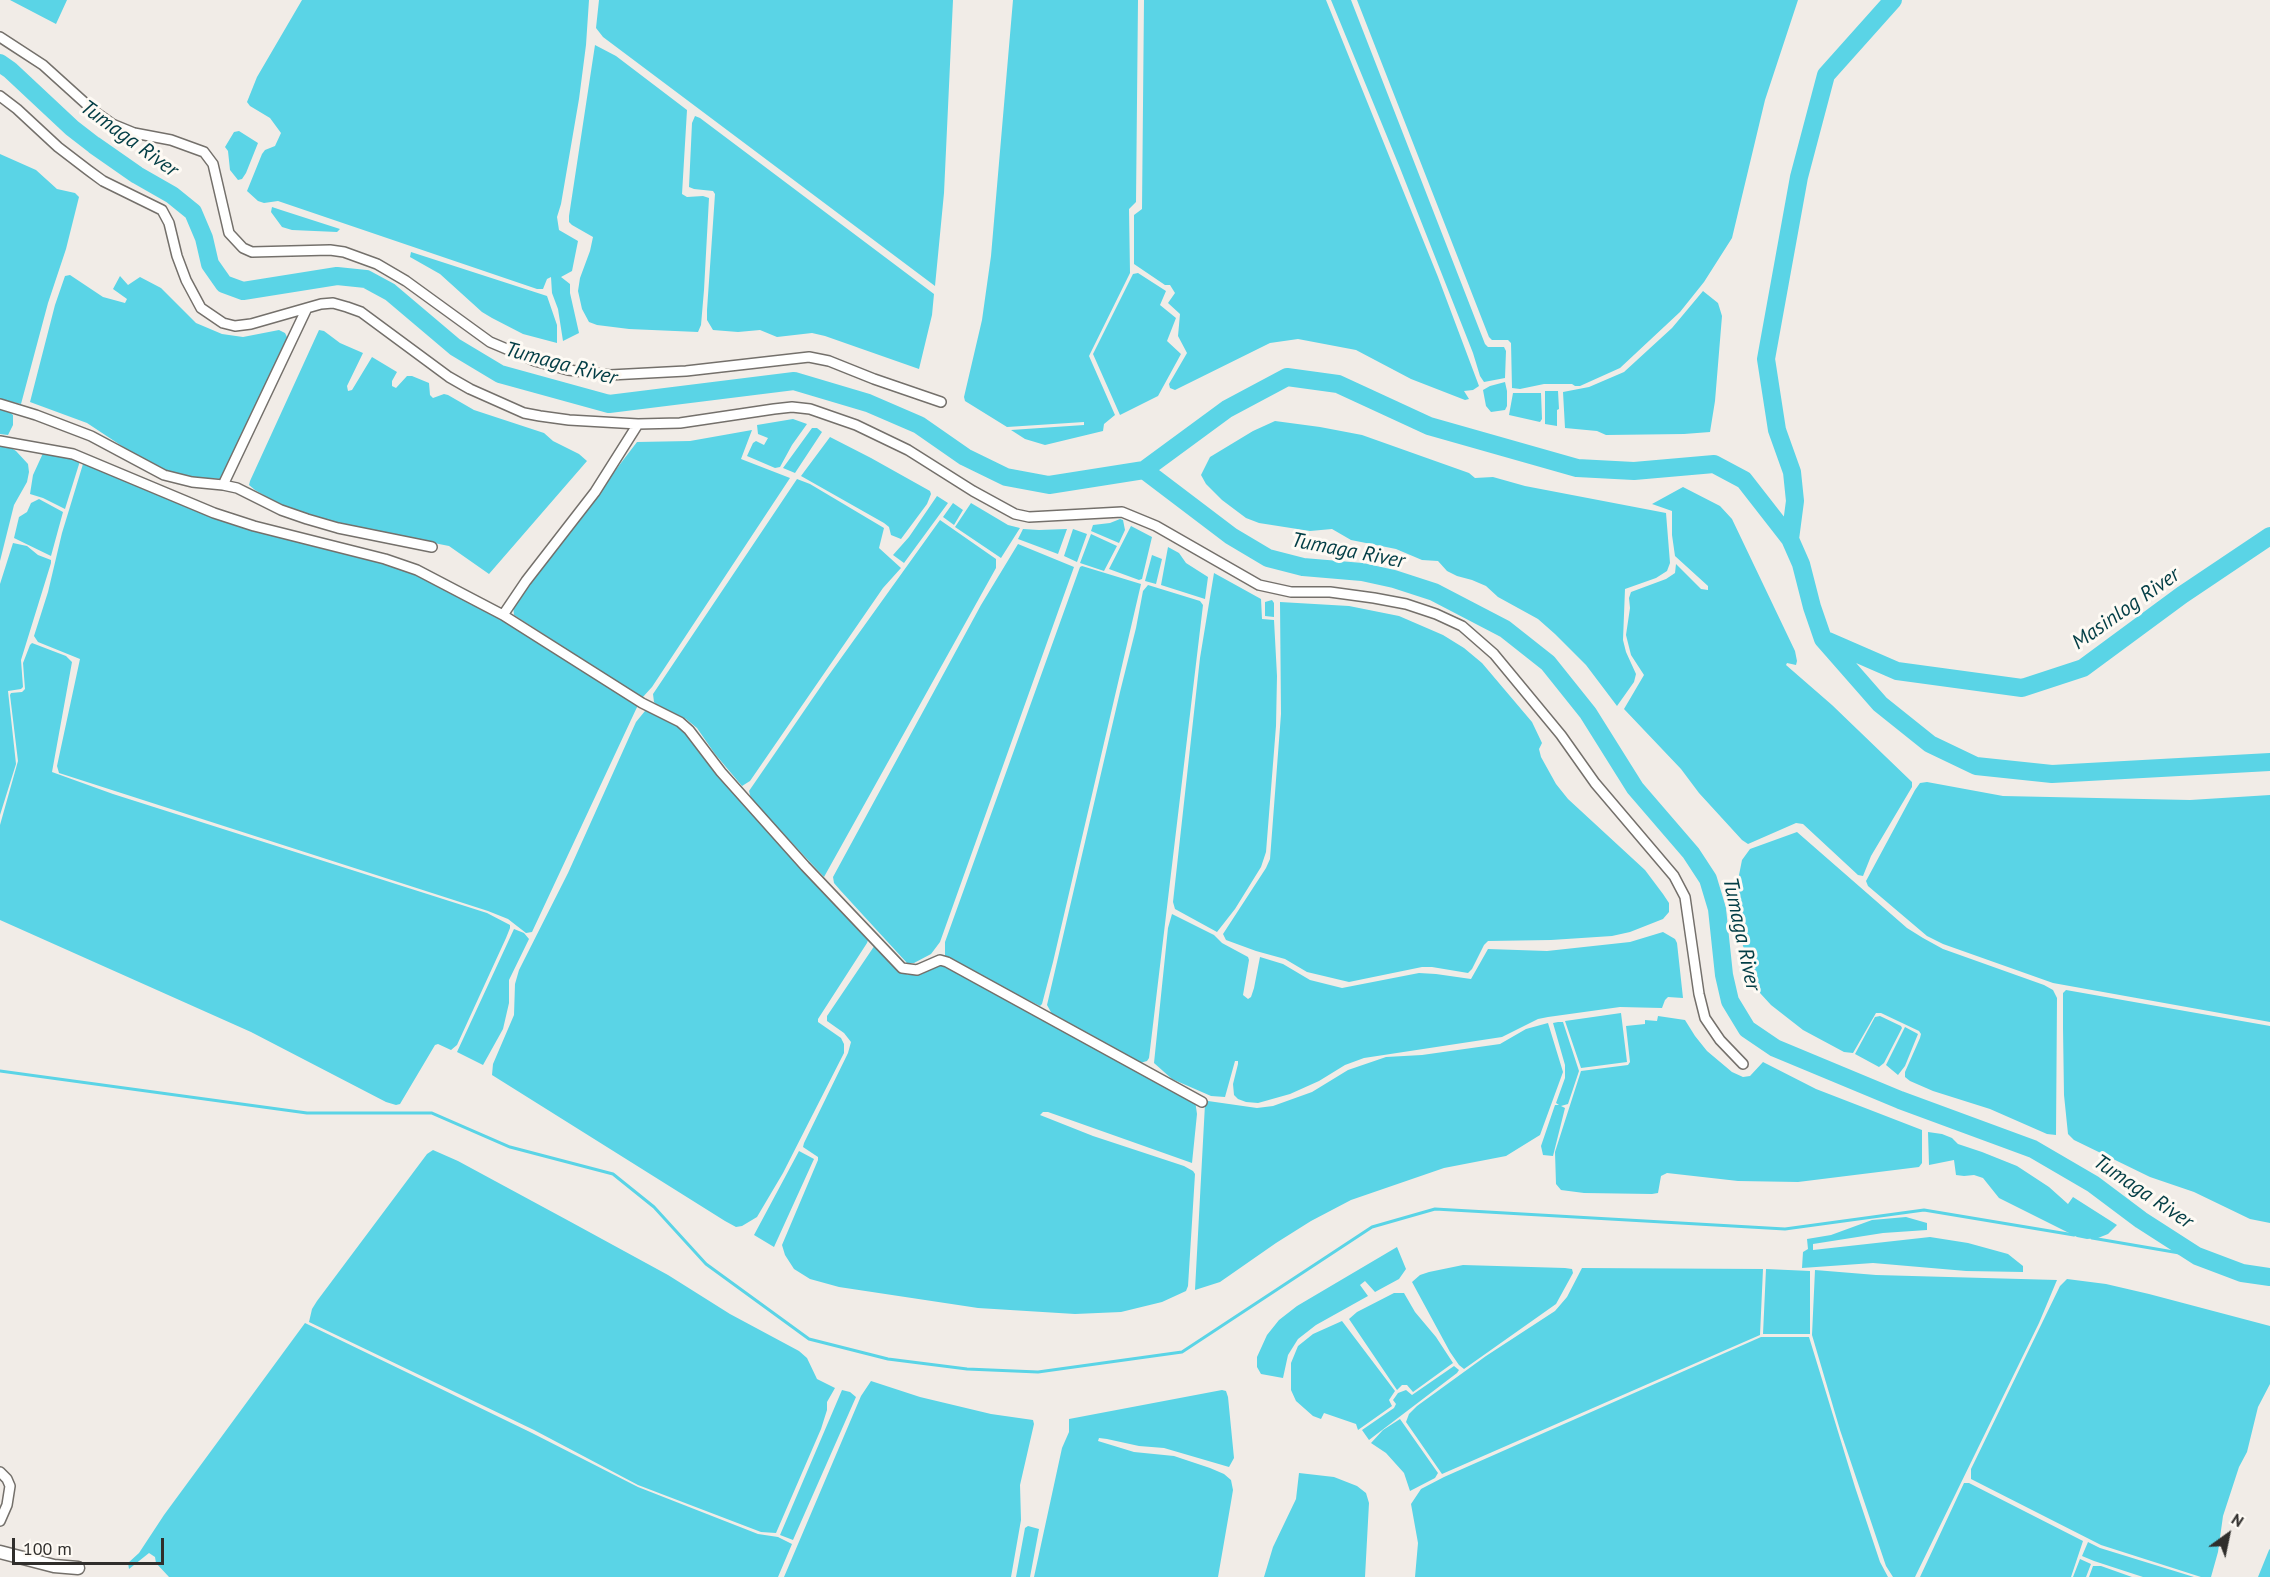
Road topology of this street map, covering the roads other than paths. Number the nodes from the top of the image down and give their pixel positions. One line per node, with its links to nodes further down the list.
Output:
1 (0, 37): 4 (street)
2 (0, 96): 3 (street)
3 (307, 308): 6 (street); 8 (street)
4 (941, 402)
5 (0, 404): 8 (street)
6 (638, 424): 10 (street); 11 (street)
7 (0, 441): 10 (street)
8 (224, 485): 9 (street)
9 (432, 546)
10 (503, 615): 12 (street)
11 (1743, 1064)
12 (1202, 1102)
13 (0, 1472): 14 (street)
14 (0, 1521)
15 (0, 1552): 16 (main road)
16 (77, 1572)

